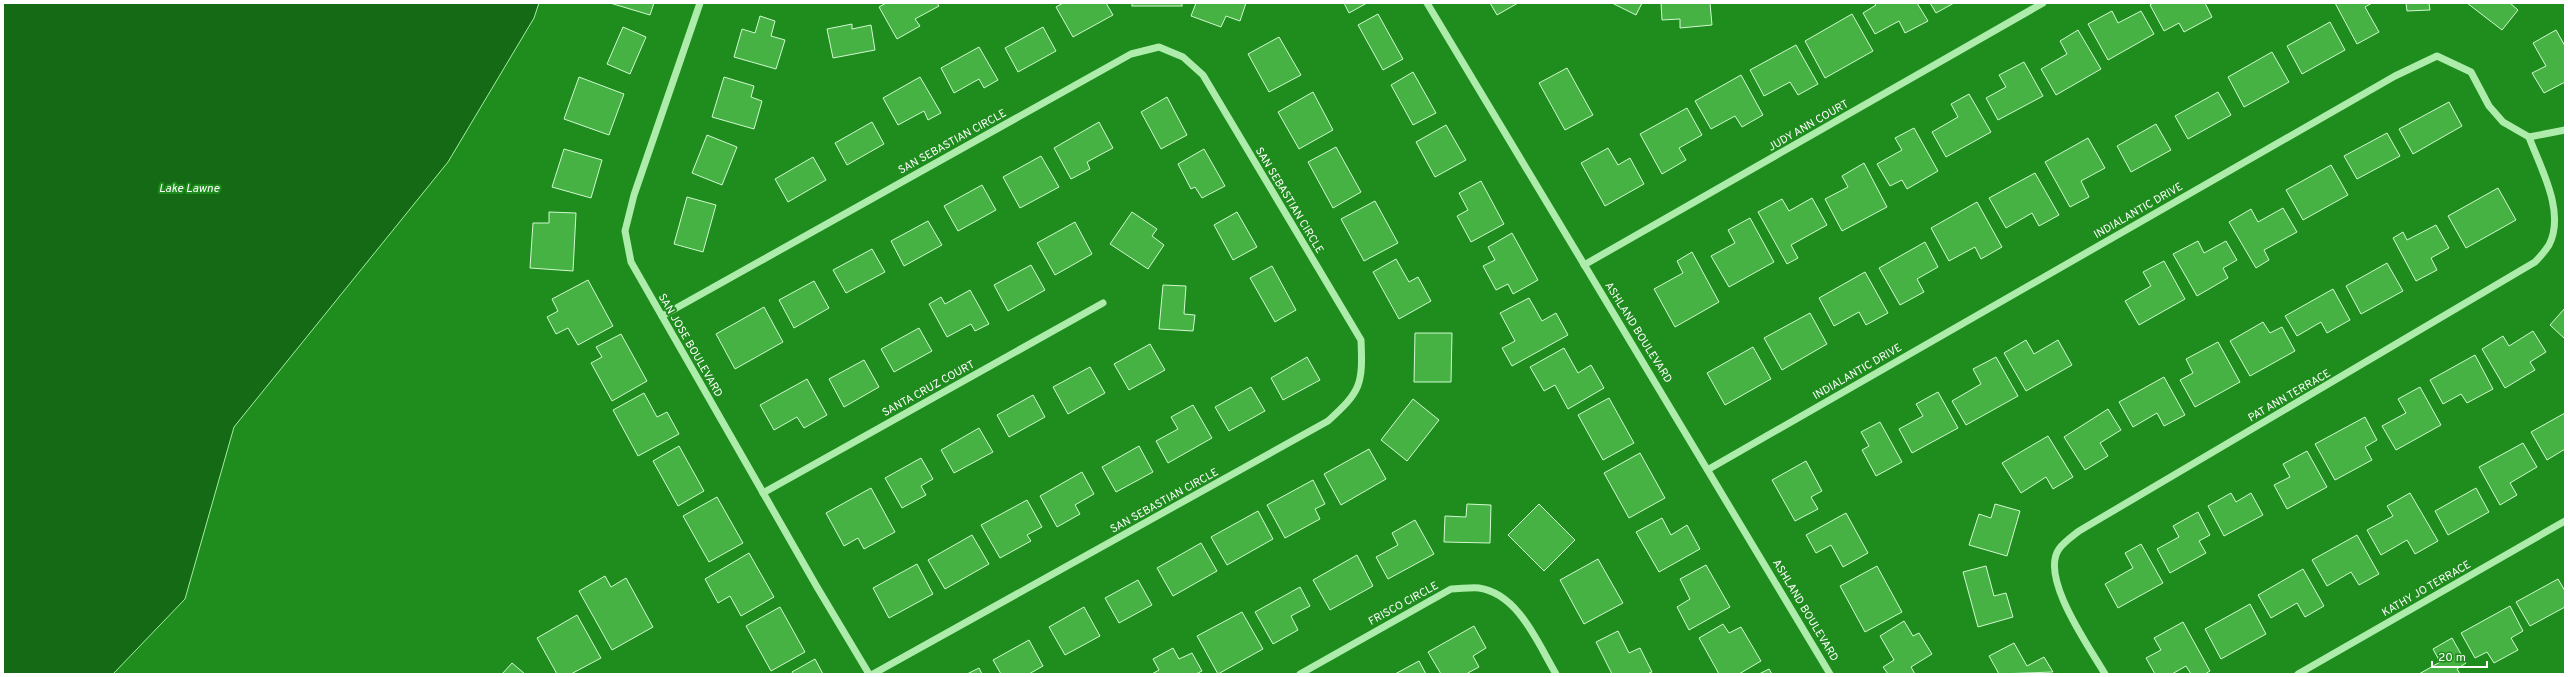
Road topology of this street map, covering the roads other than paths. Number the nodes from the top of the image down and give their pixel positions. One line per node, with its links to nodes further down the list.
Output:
1 (700, 3): 8 (street, SAN JOSE BOULEVARD)
2 (1427, 3): 6 (street, ASHLAND BOULEVARD)
3 (2043, 3): 6 (street, JUDY ANN COURT)
4 (2565, 130): 5 (street)
5 (2529, 136): 9 (street, INDIALANTIC DRIVE); 17 (street, PAT ANN TERRACE)
6 (1584, 265): 9 (street, ASHLAND BOULEVARD)
7 (1103, 303): 10 (street, SANTA CRUZ COURT)
8 (662, 316): 10 (street, SAN JOSE BOULEVARD); 13 (street, SAN SEBASTIAN CIRCLE)
9 (1709, 469): 16 (street, ASHLAND BOULEVARD)
10 (763, 493): 12 (street, SAN JOSE BOULEVARD)
11 (2565, 521): 18 (street, KATHY JO TERRACE)
12 (869, 674)
13 (874, 674)
14 (1300, 674): 15 (street, FRISCO CIRCLE)
15 (1556, 674)
16 (1830, 674)
17 (2105, 674)
18 (2298, 674)

